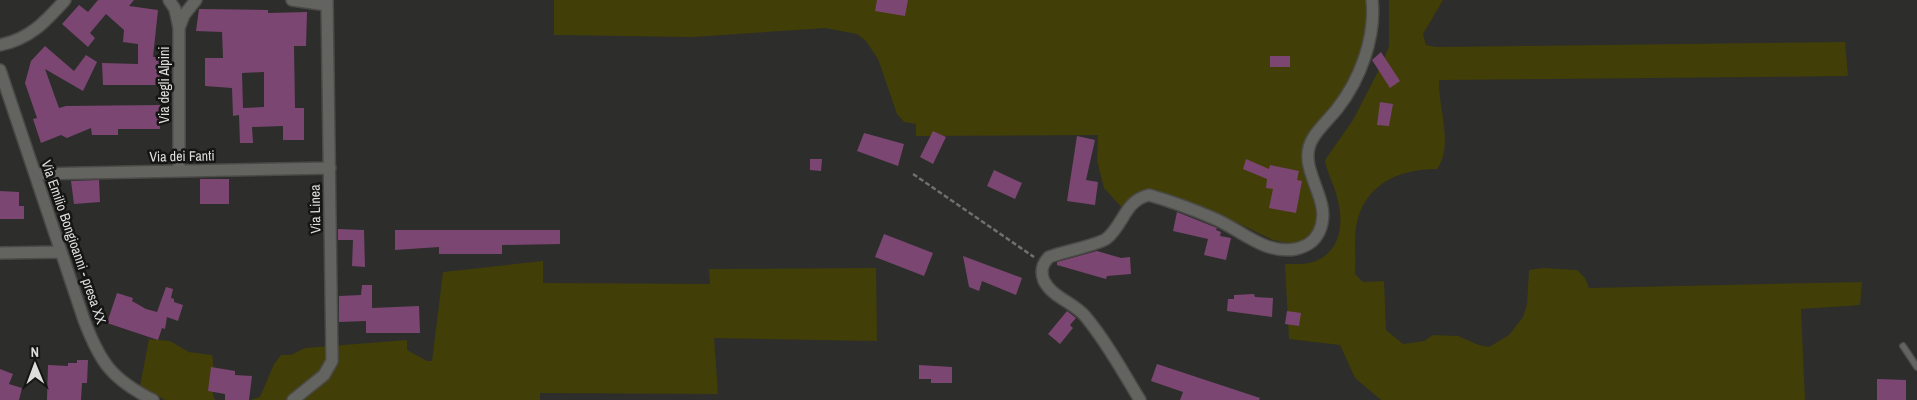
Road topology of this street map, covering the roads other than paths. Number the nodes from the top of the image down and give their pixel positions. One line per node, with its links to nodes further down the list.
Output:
1 (65, 0): 8 (street)
2 (169, 0): 7 (street, Via degli Alpini)
3 (196, 0): 7 (street)
4 (292, 0): 6 (street)
5 (1372, 0): 20 (street)
6 (327, 3): 11 (street, Via Linea)
7 (179, 28): 12 (street, Via degli Alpini)
8 (0, 45)
9 (0, 70): 10 (street, Via Emilio Bongioanni - presa XX)
10 (4, 95): 13 (street, Via Emilio Bongioanni - presa XX)
11 (330, 168): 12 (street, Via dei Fanti); 19 (street, Via Linea)
12 (179, 171): 13 (street, Via dei Fanti)
13 (35, 174): 14 (street, Via Emilio Bongioanni - presa XX)
14 (61, 252): 15 (street); 18 (street, Via Emilio Bongioanni - presa XX)
15 (0, 253)
16 (1903, 346): 17 (lane)
17 (1917, 367)
18 (153, 400)
19 (293, 400)
20 (1140, 400)

